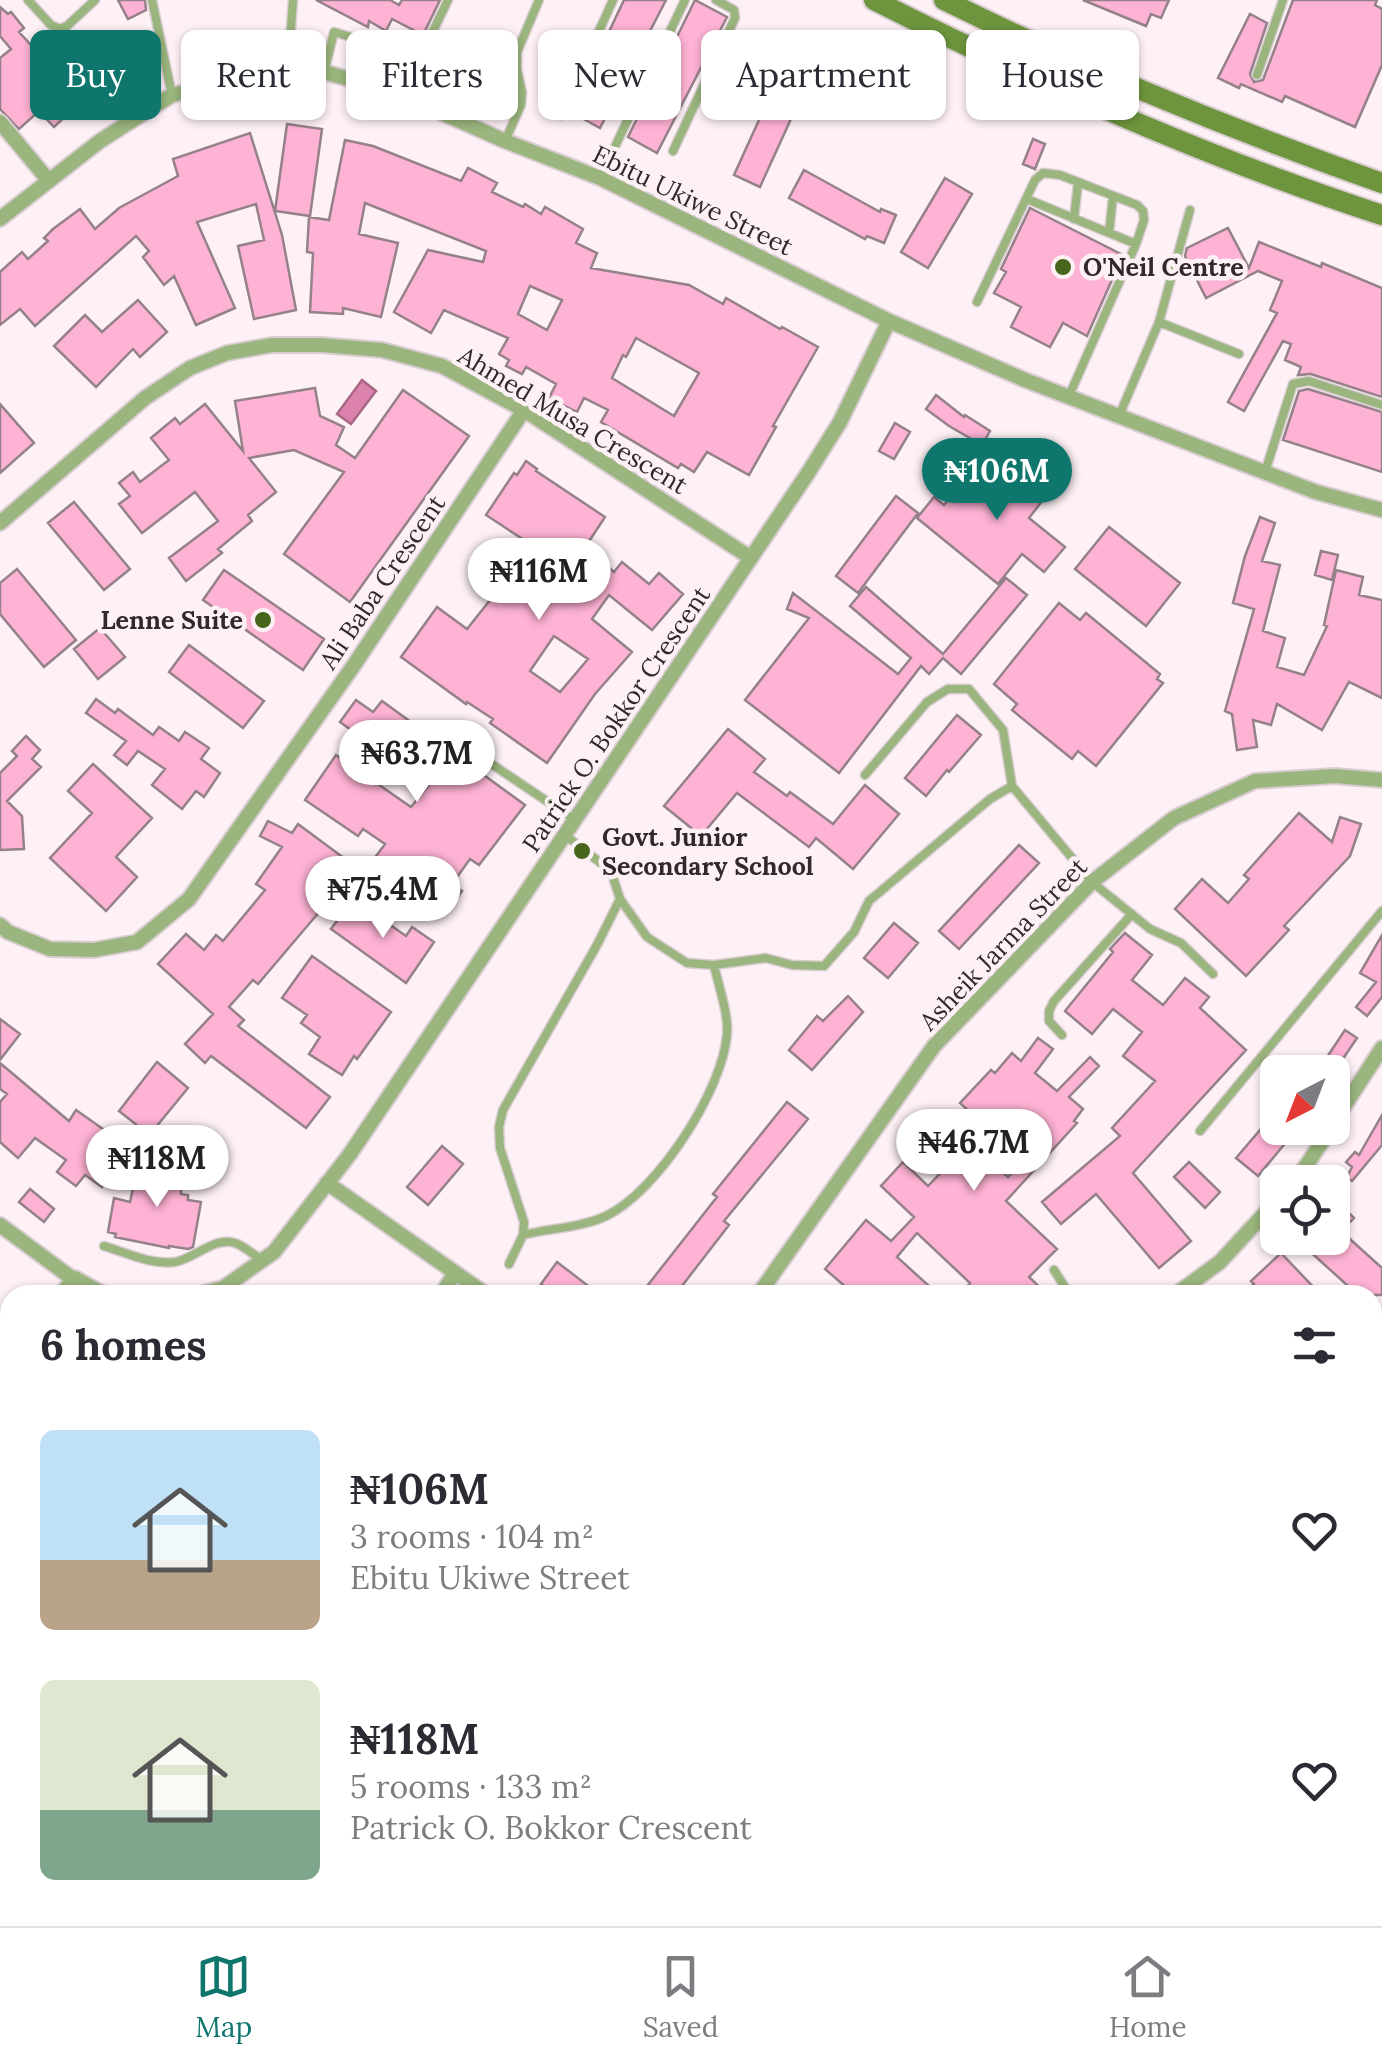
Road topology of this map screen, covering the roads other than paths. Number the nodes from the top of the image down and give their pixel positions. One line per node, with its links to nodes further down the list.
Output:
1 (28, 0): 2 (lane)
2 (95, 0)
3 (152, 0): 19 (lane)
4 (294, 0): 13 (lane)
5 (448, 0): 15 (lane)
6 (539, 0): 21 (lane)
7 (614, 0): 14 (lane)
8 (685, 0): 23 (lane)
9 (716, 0): 22 (lane)
10 (874, 0): 30 (main road)
11 (944, 0): 26 (main road)
12 (1283, 0): 17 (lane)
13 (291, 30)
14 (600, 30)
15 (326, 64)
16 (326, 73): 21 (street, Ebitu Ukiwe Street)
17 (1257, 76)
18 (181, 93): 19 (street, Ebitu Ukiwe Street)
19 (172, 95): 24 (street, Ebitu Ukiwe Street)
20 (0, 122): 24 (street)
21 (504, 140): 23 (street, Ebitu Ukiwe Street)
22 (673, 151)
23 (600, 178): 36 (street, Ebitu Ukiwe Street)
24 (49, 181): 31 (street, Ebitu Ukiwe Street)
25 (1078, 183): 27 (lane); 28 (lane); 32 (lane)
26 (1382, 183)
27 (1113, 196): 33 (lane); 34 (lane)
28 (1027, 199): 32 (lane); 35 (lane)
29 (1190, 210): 37 (lane)
30 (1382, 215)
31 (0, 218)
32 (1074, 219): 33 (lane)
33 (1109, 233): 34 (lane)
34 (1136, 244): 39 (lane)
35 (977, 302)
36 (889, 320): 39 (street, Ebitu Ukiwe Street); 46 (street, Patrick O. Bokkor Crescent)
37 (1160, 322): 38 (lane); 42 (lane)
38 (1239, 354)
39 (1069, 396): 42 (street, Ebitu Ukiwe Street)
40 (1382, 405): 43 (lane)
41 (524, 410): 45 (street, Ahmed Musa Crescent); 46 (street, Ahmed Musa Crescent); 57 (street, Ali Baba Crescent)
42 (1119, 416): 43 (street, Ebitu Ukiwe Street)
43 (1265, 472): 44 (street, Ebitu Ukiwe Street)
44 (1382, 510)
45 (0, 523)
46 (751, 558): 51 (street, Patrick O. Bokkor Crescent)
47 (472, 751): 51 (lane)
48 (864, 775): 50 (lane)
49 (1382, 780): 53 (street, Asheik Jarma Street)
50 (1012, 786): 53 (lane); 58 (lane)
51 (576, 820): 52 (street, Patrick O. Bokkor Crescent)
52 (565, 835): 54 (lane); 64 (street, Patrick O. Bokkor Crescent)
53 (1092, 882): 56 (lane); 79 (street, Asheik Jarma Street)
54 (620, 899): 58 (lane); 67 (lane)
55 (1382, 912): 63 (lane)
56 (1132, 914): 59 (lane); 60 (lane)
57 (0, 925)
58 (714, 965): 67 (lane)
59 (1212, 974)
60 (1062, 1035)
61 (1382, 1048): 62 (street)
62 (1350, 1098)
63 (1200, 1131)
64 (327, 1184): 69 (street, Patrick O. Bokkor Crescent); 72 (street)
65 (1260, 1218): 81 (street)
66 (0, 1226): 73 (street)
67 (522, 1235): 70 (lane)
68 (104, 1246): 69 (lane)
69 (262, 1260): 76 (street, Patrick O. Bokkor Crescent)
70 (510, 1264)
71 (1054, 1270): 80 (lane)
72 (455, 1273): 77 (street); 78 (street)
73 (75, 1278): 74 (street); 75 (street)
74 (69, 1285)
75 (88, 1285)
76 (226, 1285)
77 (447, 1285)
78 (472, 1285)
79 (765, 1285)
80 (1064, 1285)
81 (1188, 1285)

